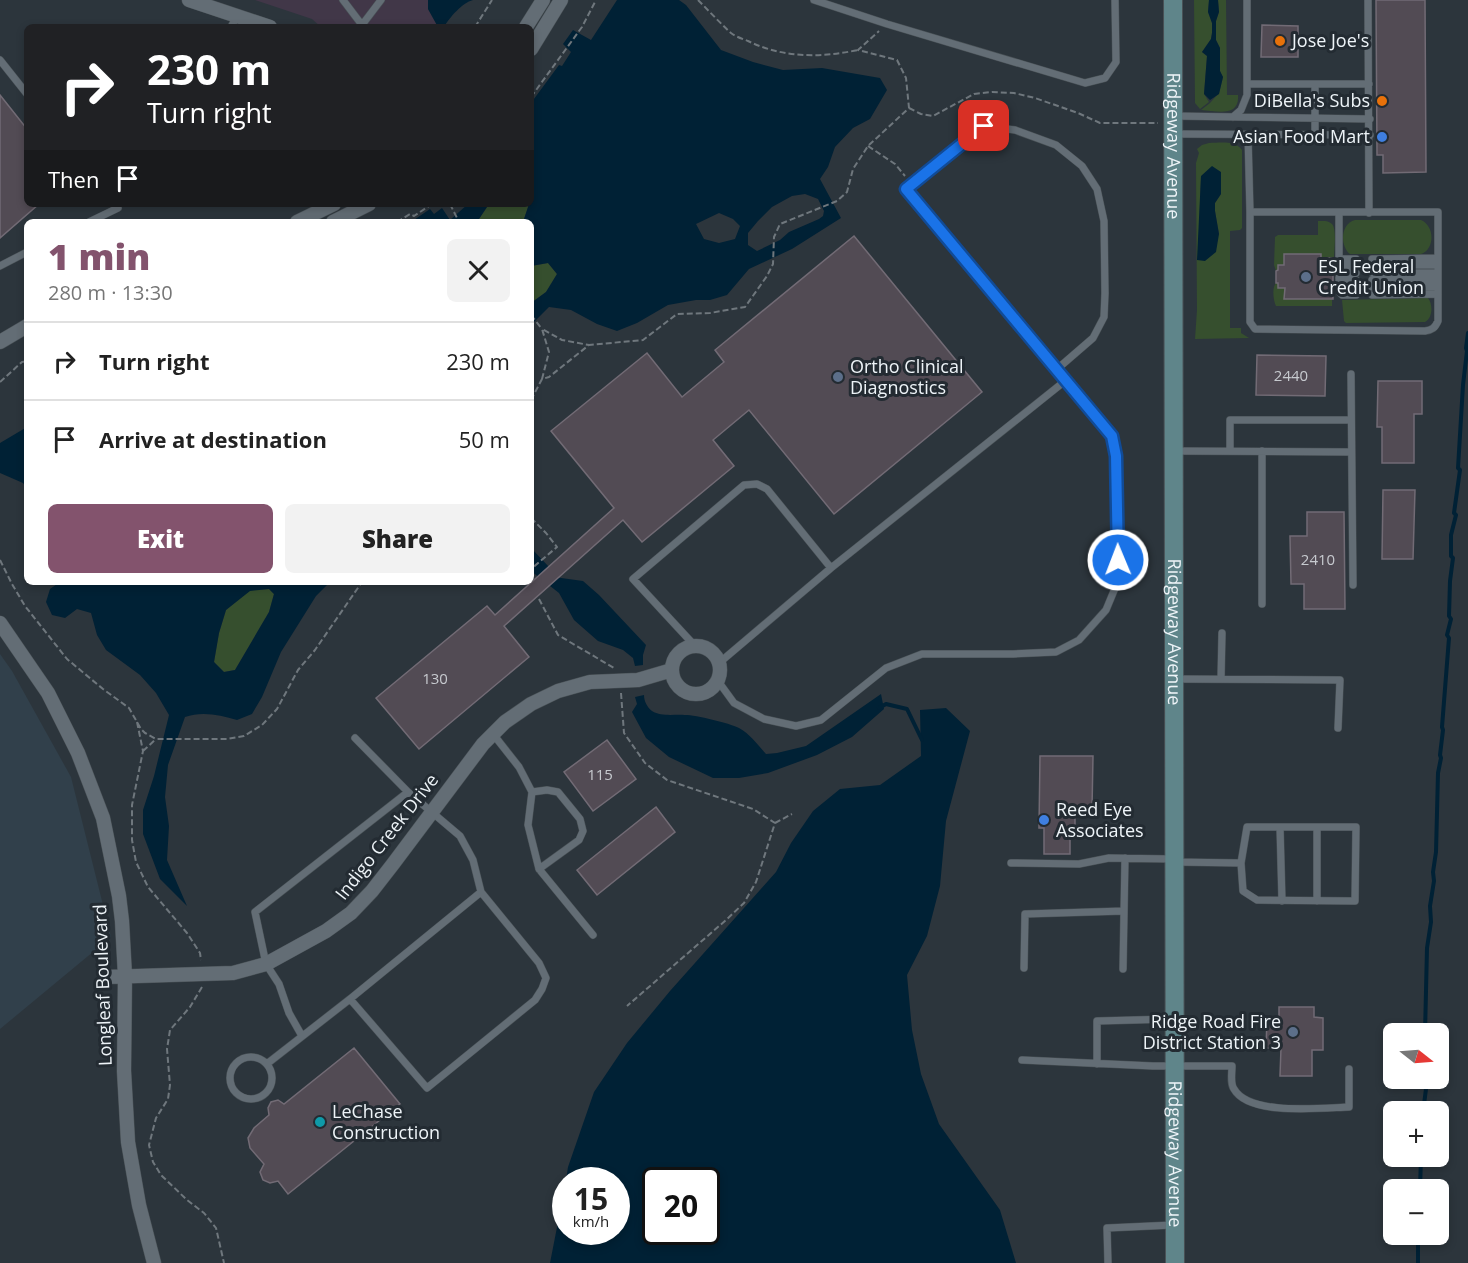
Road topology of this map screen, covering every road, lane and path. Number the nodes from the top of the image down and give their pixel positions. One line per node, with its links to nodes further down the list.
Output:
1 (189, 0): 14 (street)
2 (343, 0): 16 (lane)
3 (381, 0): 17 (lane)
4 (543, 0): 19 (street)
5 (561, 0): 21 (street)
6 (596, 0): 28 (path)
7 (698, 0): 22 (path)
8 (814, 0): 20 (lane)
9 (1116, 0): 20 (lane)
10 (1173, 0): 33 (main road, Ridgeway Avenue)
11 (1247, 0): 24 (lane)
12 (1368, 0): 26 (lane)
13 (491, 2): 18 (path)
14 (234, 21): 15 (street)
15 (252, 24)
16 (360, 24)
17 (363, 24)
18 (476, 24)
19 (528, 24)
20 (887, 24): 22 (path)
21 (534, 44)
22 (858, 50): 29 (path)
23 (0, 60): 27 (lane)
24 (1247, 84): 25 (lane); 30 (lane)
25 (1315, 84): 26 (lane); 31 (lane)
26 (1369, 84): 32 (lane)
27 (24, 90)
28 (534, 93)
29 (909, 108): 33 (path); 37 (path)
30 (1233, 117): 31 (lane); 33 (lane)
31 (1315, 118): 32 (lane); 35 (lane)
32 (1370, 119): 36 (lane)
33 (1173, 125): 34 (lane); 71 (main road, Ridgeway Avenue)
34 (1248, 135): 35 (lane); 43 (lane)
35 (1315, 135): 36 (lane)
36 (1370, 135): 45 (lane)
37 (868, 146): 38 (path); 61 (path)
38 (906, 189): 64 (lane); 64 (lane)
39 (117, 207): 46 (lane)
40 (328, 207): 47 (street)
41 (363, 207): 48 (street)
42 (428, 207): 49 (path)
43 (1250, 212): 44 (lane); 54 (lane)
44 (1339, 213): 45 (lane); 52 (lane)
45 (1369, 213): 54 (lane)
46 (96, 219)
47 (303, 219)
48 (339, 219)
49 (402, 219)
50 (24, 254): 51 (lane)
51 (0, 266)
52 (1339, 274): 55 (lane); 55 (lane); 55 (lane)
53 (1372, 276): 54 (lane); 54 (lane); 54 (lane)
54 (1438, 276)
55 (1356, 277)
56 (534, 319): 58 (path)
57 (24, 328): 60 (street)
58 (542, 329): 61 (path); 66 (path)
59 (24, 338): 62 (street)
60 (0, 342)
61 (589, 345): 66 (path)
62 (0, 348)
63 (24, 362): 67 (path)
64 (1056, 370): 68 (lane)
65 (1351, 374): 70 (lane)
66 (542, 379): 69 (path)
67 (0, 381)
68 (1065, 381): 78 (lane); 91 (lane)
69 (534, 394)
70 (1351, 420): 72 (lane); 74 (lane)
71 (1174, 451): 72 (lane); 88 (main road, Ridgeway Avenue)
72 (1230, 451): 73 (lane)
73 (1262, 451): 74 (lane); 82 (lane)
74 (1352, 452): 80 (lane)
75 (534, 521): 77 (path)
76 (0, 560): 92 (path)
77 (534, 566)
78 (831, 568): 85 (lane); 86 (lane)
79 (360, 585): 96 (path)
80 (1353, 585)
81 (539, 600): 90 (path)
82 (1262, 604)
83 (1, 628): 119 (street, Longleaf Boulevard)
84 (1222, 633): 89 (lane)
85 (695, 646): 86 (street); 87 (street)
86 (719, 663): 91 (street)
87 (672, 670): 90 (street, Indigo Creek Drive); 91 (street)
88 (1174, 679): 89 (lane); 106 (main road, Ridgeway Avenue)
89 (1221, 679): 93 (lane)
90 (620, 681): 94 (street, Indigo Creek Drive); 102 (path)
91 (718, 681)
92 (136, 722): 96 (path); 97 (path)
93 (1338, 728)
94 (493, 734): 99 (lane); 100 (street, Indigo Creek Drive)
95 (355, 738): 98 (lane)
96 (156, 739): 97 (path)
97 (143, 751): 118 (path)
98 (408, 792): 100 (lane); 115 (lane)
99 (532, 792): 109 (lane); 109 (lane)
100 (432, 812): 110 (lane); 115 (street, Indigo Creek Drive)
101 (792, 814): 102 (path)
102 (775, 823): 122 (path)
103 (1280, 827): 104 (lane); 108 (lane); 111 (lane)
104 (1317, 827): 112 (lane); 112 (lane)
105 (1125, 858): 106 (lane); 107 (lane); 113 (lane)
106 (1175, 861): 108 (lane); 123 (main road, Ridgeway Avenue)
107 (1011, 863)
108 (1241, 863): 111 (lane)
109 (539, 869): 114 (lane)
110 (481, 892): 121 (lane); 121 (lane)
111 (1281, 901): 112 (lane)
112 (1317, 901)
113 (1124, 911): 116 (lane); 117 (lane)
114 (593, 935)
115 (266, 964): 118 (street, Indigo Creek Drive); 124 (lane)
116 (1023, 968)
117 (1123, 969)
118 (202, 974): 119 (street, Indigo Creek Drive); 132 (path)
119 (125, 976): 120 (street, Indigo Creek Drive); 131 (street, Longleaf Boulevard)
120 (106, 977)
121 (350, 999): 124 (lane)
122 (627, 1005)
123 (1175, 1019): 127 (lane); 128 (main road, Ridgeway Avenue)
124 (302, 1036): 126 (lane)
125 (1022, 1060): 127 (lane)
126 (268, 1063): 126 (lane)
127 (1097, 1064): 128 (lane)
128 (1175, 1066): 129 (lane); 130 (main road, Ridgeway Avenue)
129 (1349, 1069)
130 (1175, 1225): 133 (lane); 134 (main road, Ridgeway Avenue)
131 (154, 1263)
132 (224, 1263)
133 (1108, 1263)
134 (1175, 1263)

